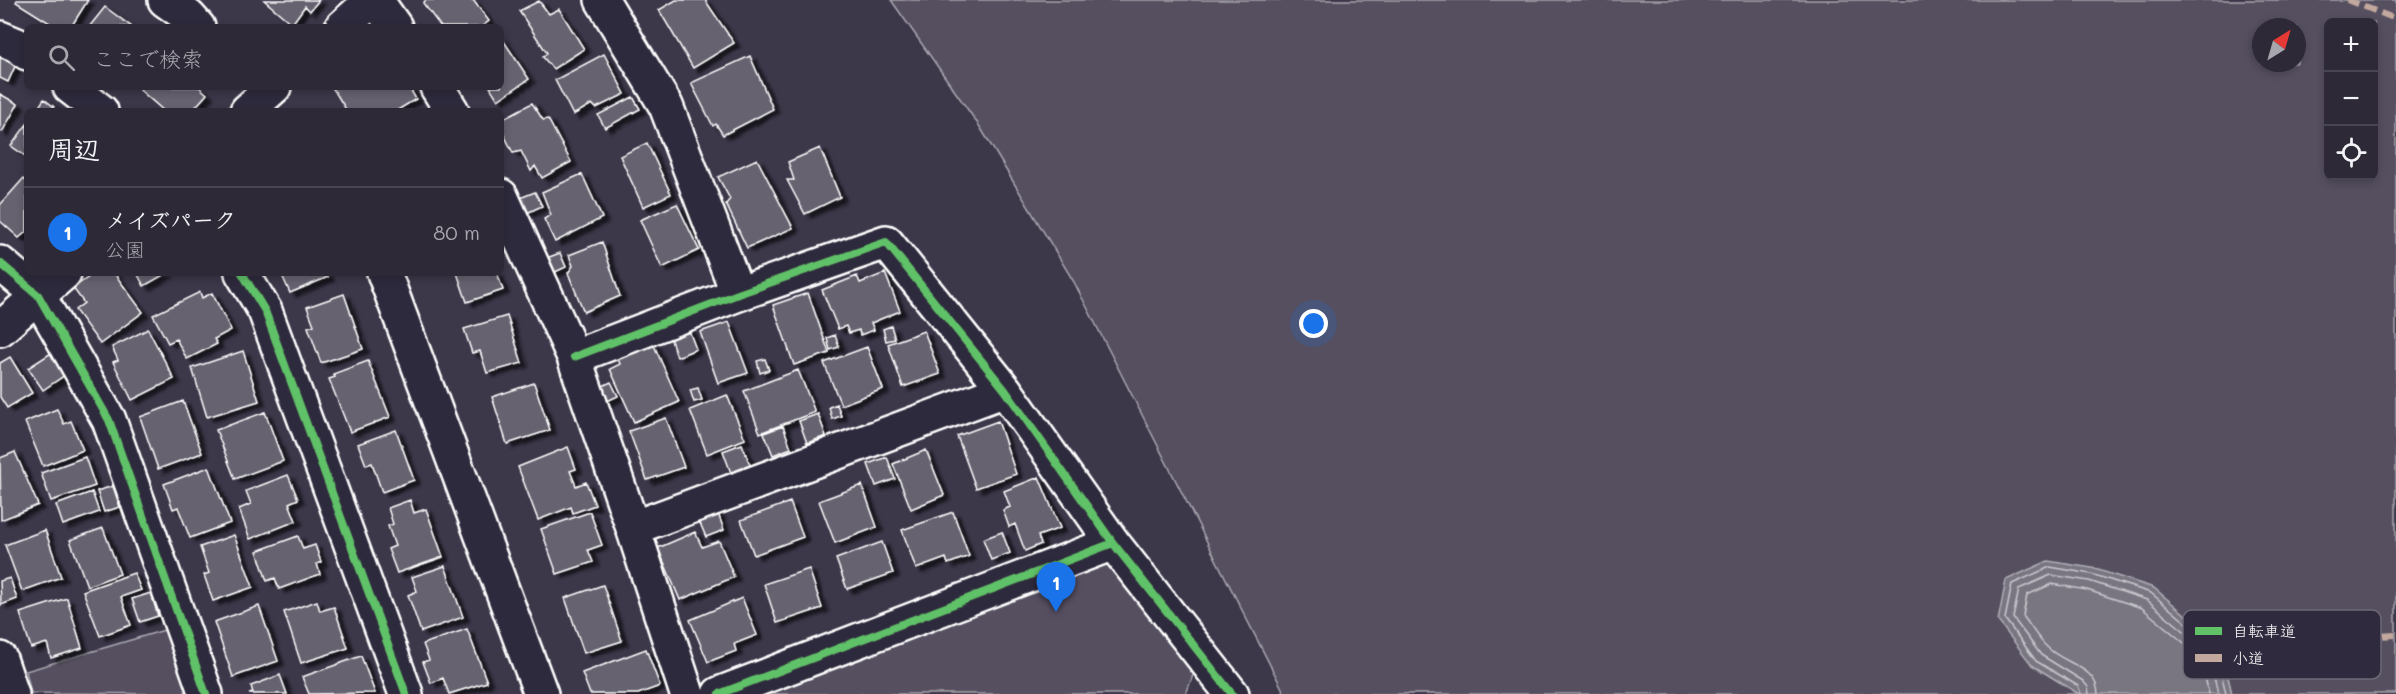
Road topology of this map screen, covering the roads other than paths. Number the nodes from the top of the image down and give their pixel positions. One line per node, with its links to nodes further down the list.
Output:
1 (165, 0): 4 (street)
2 (374, 0): 5 (street); 6 (street)
3 (602, 0): 18 (street)
4 (195, 24)
5 (346, 24)
6 (393, 24)
7 (0, 38): 8 (street)
8 (24, 51)
9 (74, 90): 11 (street)
10 (439, 90): 12 (street)
11 (97, 108)
12 (450, 108)
13 (504, 203): 21 (street)
14 (0, 263): 19 (street)
15 (61, 276): 19 (street)
16 (244, 276): 28 (street)
17 (385, 276): 29 (street)
18 (738, 294): 21 (street); 22 (street)
19 (38, 296): 20 (street); 27 (street)
20 (0, 329)
21 (574, 357): 23 (street)
22 (1005, 390): 23 (street); 24 (street)
23 (633, 528): 30 (street)
24 (1113, 543): 31 (street); 32 (street)
25 (0, 659): 26 (street)
26 (12, 694)
27 (206, 694)
28 (406, 694)
29 (541, 694)
30 (687, 694)
31 (719, 694)
32 (1232, 694)

